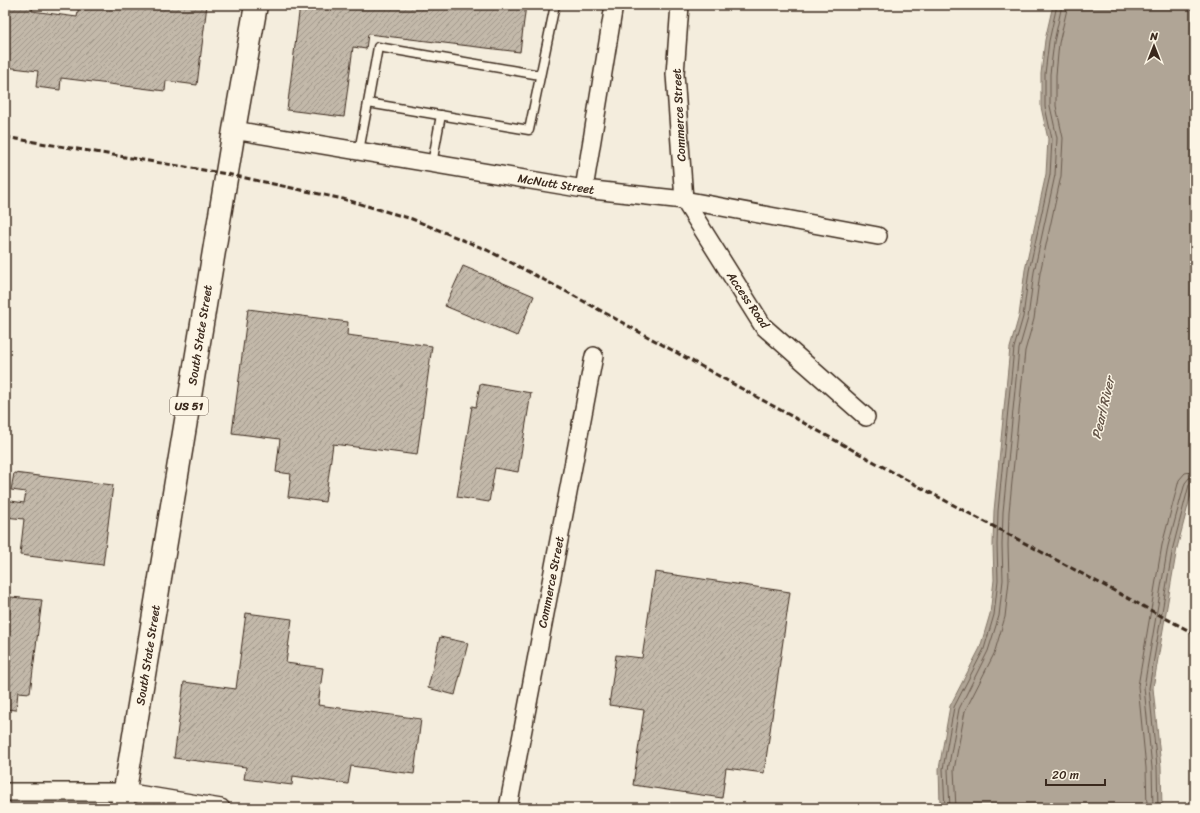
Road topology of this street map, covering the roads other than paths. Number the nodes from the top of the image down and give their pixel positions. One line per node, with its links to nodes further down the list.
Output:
1 (256, 5): 8 (main road, South State Street / US 51)
2 (555, 5): 5 (lane)
3 (614, 5): 11 (street)
4 (680, 5): 12 (street, Commerce Street)
5 (540, 75): 6 (lane); 7 (lane)
6 (368, 103): 7 (lane); 9 (lane)
7 (441, 115): 10 (lane)
8 (234, 130): 9 (street, McNutt Street); 17 (main road, South State Street / US 51)
9 (359, 151): 10 (street, McNutt Street)
10 (432, 164): 11 (street, McNutt Street)
11 (584, 190): 12 (street, McNutt Street)
12 (684, 200): 13 (street, McNutt Street); 15 (street, Access Road)
13 (878, 236)
14 (594, 356): 19 (street, Commerce Street)
15 (866, 417)
16 (5, 792): 17 (street)
17 (124, 800): 18 (street)
18 (221, 808)
19 (508, 808)

